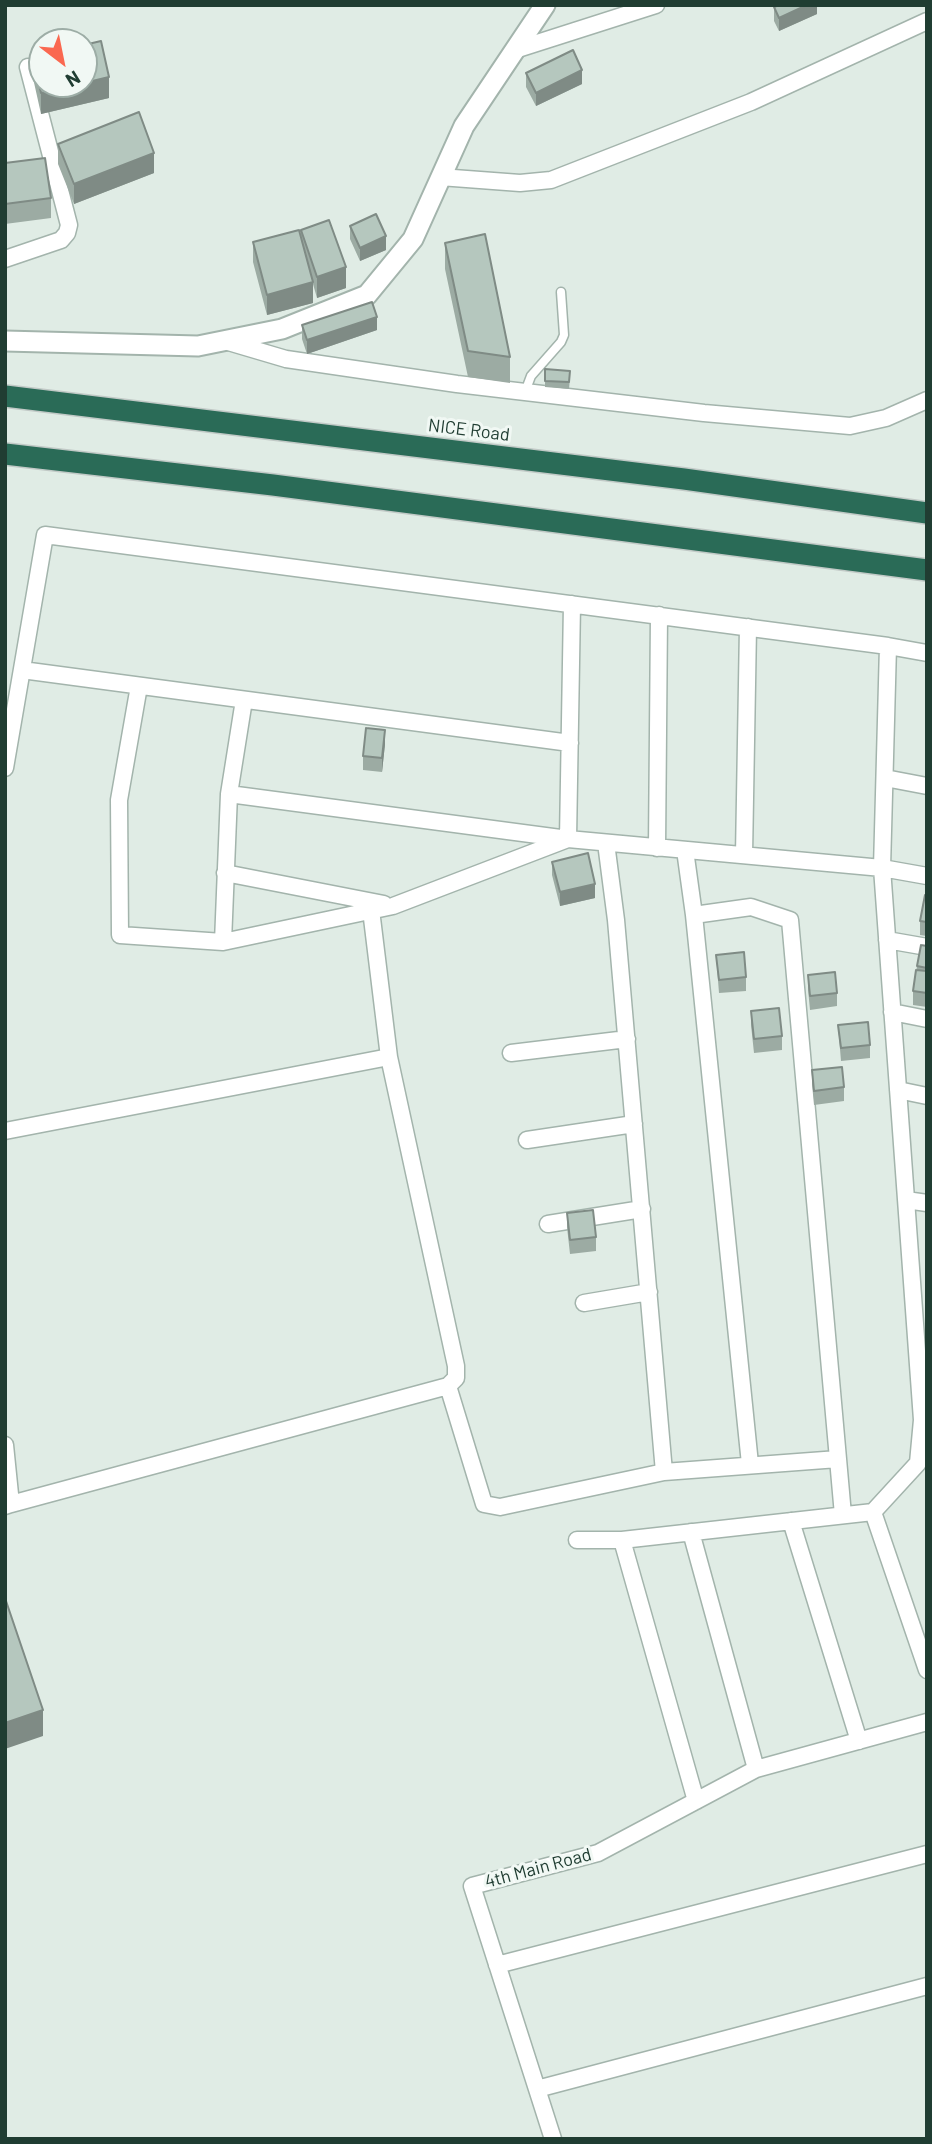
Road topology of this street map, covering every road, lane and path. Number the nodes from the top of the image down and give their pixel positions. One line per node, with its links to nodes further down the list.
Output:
1 (545, 5): 4 (street)
2 (656, 5): 4 (street)
3 (927, 21): 6 (street)
4 (515, 50): 6 (street)
5 (36, 98): 7 (street)
6 (440, 177): 10 (street)
7 (5, 259)
8 (561, 292): 11 (lane)
9 (5, 341): 10 (street)
10 (225, 341): 11 (street)
11 (524, 392): 13 (street)
12 (5, 396): 15 (highway, NICE Road)
13 (927, 400)
14 (5, 454): 16 (highway)
15 (927, 513)
16 (927, 570)
17 (572, 604): 18 (street); 22 (street); 26 (street)
18 (659, 615): 19 (street); 33 (street)
19 (748, 627): 20 (street); 35 (street)
20 (888, 646): 21 (street); 28 (street)
21 (927, 653)
22 (22, 670): 23 (street); 25 (street)
23 (139, 686): 24 (street); 43 (street)
24 (244, 700): 26 (street); 30 (street)
25 (7, 742): 27 (street)
26 (570, 743): 31 (street)
27 (5, 768)
28 (884, 778): 29 (street); 36 (street)
29 (927, 786)
30 (229, 794): 31 (street); 37 (street)
31 (568, 839): 32 (street); 39 (street)
32 (606, 843): 33 (street); 47 (street)
33 (657, 848): 34 (street)
34 (685, 850): 35 (street); 41 (street)
35 (744, 855): 36 (street)
36 (882, 868): 38 (street); 42 (street)
37 (225, 873): 39 (street); 43 (street)
38 (927, 876)
39 (393, 906): 40 (street)
40 (371, 910): 43 (street); 49 (street)
41 (694, 915): 65 (street); 66 (street)
42 (887, 940): 44 (street); 45 (street)
43 (223, 942)
44 (927, 947)
45 (892, 1012): 46 (street); 50 (street)
46 (927, 1019)
47 (627, 1039): 48 (street); 52 (street)
48 (511, 1053)
49 (389, 1057): 53 (street); 62 (street)
50 (898, 1090): 51 (street); 55 (street)
51 (927, 1096)
52 (634, 1124): 54 (street); 57 (street)
53 (5, 1131)
54 (527, 1140)
55 (906, 1200): 56 (street); 61 (street)
56 (927, 1203)
57 (642, 1209): 58 (street); 59 (street)
58 (548, 1224)
59 (649, 1292): 60 (street); 67 (street)
60 (584, 1303)
61 (920, 1307): 63 (street)
62 (448, 1386): 67 (street); 68 (street)
63 (924, 1420): 69 (street)
64 (5, 1445): 68 (street)
65 (838, 1459): 66 (street); 70 (street)
66 (750, 1464): 67 (street)
67 (664, 1472)
68 (8, 1505)
69 (873, 1512): 70 (street); 75 (street)
70 (843, 1515): 71 (street)
71 (791, 1521): 72 (street); 77 (street)
72 (691, 1532): 73 (street); 78 (street)
73 (622, 1539): 74 (street); 79 (street)
74 (577, 1540)
75 (927, 1670)
76 (927, 1722): 77 (street, 4th Main Road)
77 (859, 1741): 78 (street, 4th Main Road)
78 (756, 1769): 79 (street, 4th Main Road)
79 (696, 1801): 81 (street, 4th Main Road)
80 (927, 1854): 81 (street)
81 (497, 1965): 83 (street, 4th Main Road)
82 (927, 1986): 83 (street)
83 (537, 2089): 84 (street, 4th Main Road)
84 (553, 2139)

